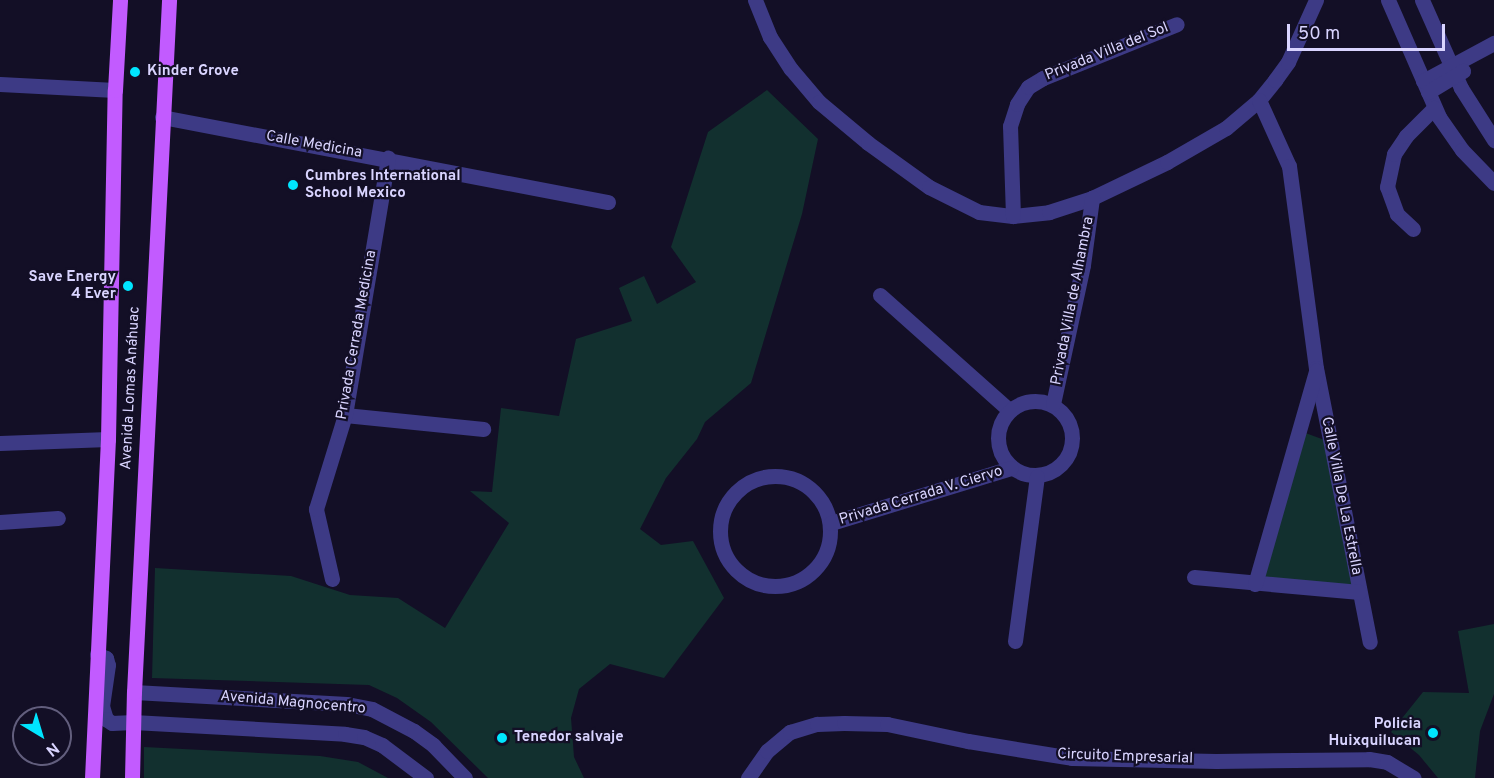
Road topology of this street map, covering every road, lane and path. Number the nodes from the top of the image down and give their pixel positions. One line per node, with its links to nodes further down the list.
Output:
1 (120, 0): 13 (main road, Avenida Lomas Anáhuac)
2 (169, 0): 16 (main road, Avenida Lomas Anáhuac)
3 (755, 0): 22 (street)
4 (1316, 0): 14 (street)
5 (1388, 0): 12 (street)
6 (1422, 0): 10 (street)
7 (1177, 24): 22 (street, Privada Villa del Sol)
8 (1494, 43): 10 (street)
9 (1494, 53): 10 (street)
10 (1453, 71): 12 (street); 17 (street)
11 (0, 84): 13 (street)
12 (1425, 86): 15 (street)
13 (115, 90): 30 (main road, Avenida Lomas Anáhuac)
14 (1259, 100): 20 (street); 25 (street, Calle Villa De La Estrella)
15 (1434, 108): 19 (street); 23 (street)
16 (162, 117): 18 (street, Calle Medicina); 44 (main road, Avenida Lomas Anáhuac)
17 (1494, 140)
18 (388, 158): 21 (street, Calle Medicina); 28 (street, Privada Cerrada Medicina)
19 (1494, 183)
20 (1092, 198): 22 (street); 26 (street, Privada Villa de Alhambra)
21 (608, 202)
22 (1013, 216)
23 (1413, 229)
24 (880, 295): 27 (street)
25 (1316, 368): 39 (street, Calle Villa De La Estrella); 40 (street, Calle Villa De La Estrella)
26 (1053, 404): 27 (street); 33 (street)
27 (1009, 410): 32 (street)
28 (345, 415): 29 (street); 38 (street, Privada Cerrada Medicina)
29 (483, 429)
30 (108, 439): 31 (street); 43 (main road, Avenida Lomas Anáhuac)
31 (0, 443)
32 (1011, 468): 33 (street); 36 (street, Privada Cerrada V. Ciervo)
33 (1037, 476): 41 (street)
34 (58, 518): 35 (street)
35 (0, 522)
36 (831, 523): 36 (street, Privada Cerrada V. Ciervo)
37 (1194, 577): 39 (street, Calle Villa De La Estrella)
38 (332, 579)
39 (1255, 584): 40 (street, Calle Villa De La Estrella)
40 (1359, 592): 42 (street)
41 (1015, 641)
42 (1370, 642)
43 (98, 654): 45 (street, Avenida Magnocentro); 46 (main road, Avenida Lomas Anáhuac)
44 (134, 692): 45 (main road, Avenida Lomas Anáhuac); 49 (street, Avenida Magnocentro)
45 (133, 722): 47 (main road, Avenida Lomas Anáhuac); 48 (street, Avenida Magnocentro)
46 (92, 778)
47 (132, 778)
48 (426, 778)
49 (465, 778)
50 (748, 778): 51 (street, Circuito Empresarial)
51 (1414, 778)

